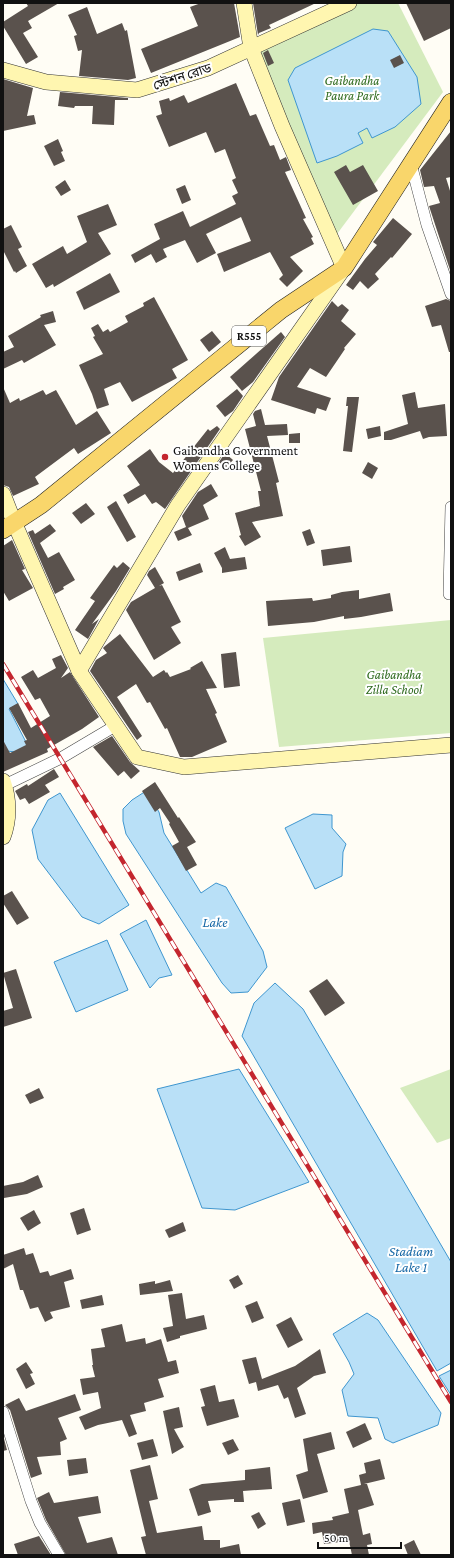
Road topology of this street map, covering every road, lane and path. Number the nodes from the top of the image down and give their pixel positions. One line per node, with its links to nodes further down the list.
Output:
1 (244, 3): 3 (street)
2 (349, 3): 3 (street, স্টেশন রোড)
3 (251, 48): 4 (street, স্টেশন রোড); 7 (street)
4 (3, 70)
5 (451, 102): 6 (main road, R555)
6 (411, 164): 7 (main road, R555); 8 (street)
7 (344, 268): 11 (main road, R555); 13 (street)
8 (451, 294)
9 (3, 494): 11 (street)
10 (451, 507): 12 (street)
11 (8, 526): 13 (street)
12 (449, 594)
13 (79, 670): 14 (street)
14 (115, 726): 15 (street); 16 (street)
15 (451, 746)
16 (4, 783): 17 (street)
17 (3, 837)
18 (3, 1412): 19 (street)
19 (59, 1555)

